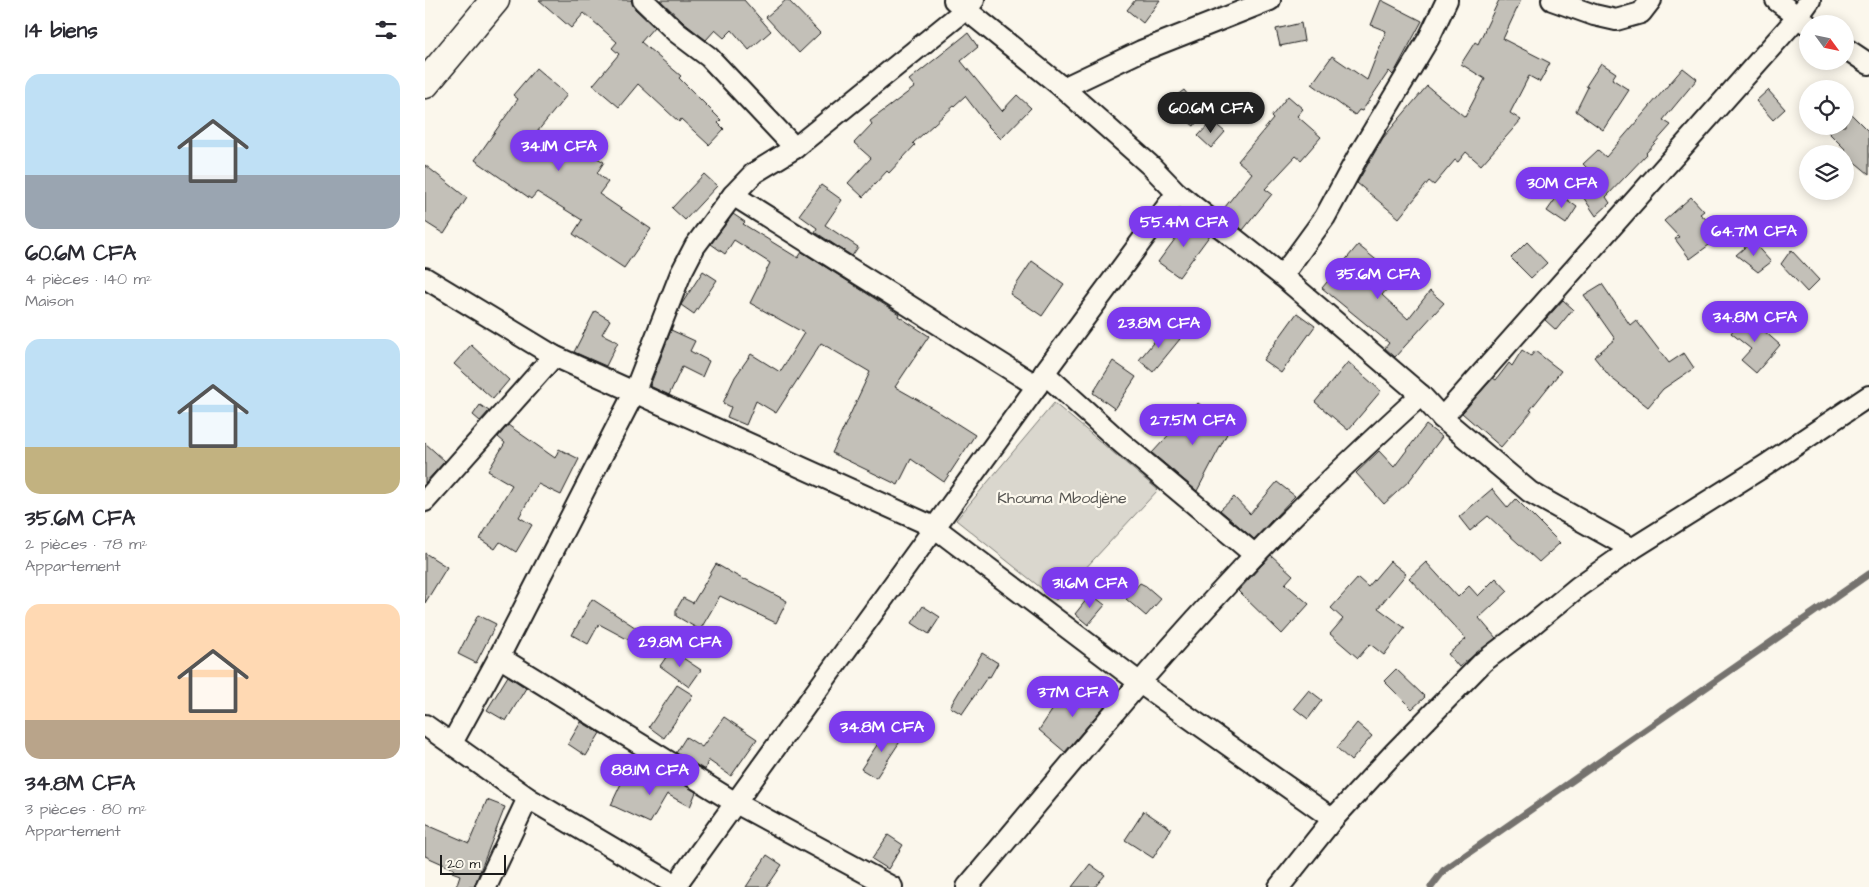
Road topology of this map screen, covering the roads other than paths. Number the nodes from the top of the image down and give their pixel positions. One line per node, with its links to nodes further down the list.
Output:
1 (495, 0): 15 (main road)
2 (643, 0): 17 (street)
3 (1270, 0): 16 (street)
4 (1447, 0): 20 (street)
5 (1553, 0): 6 (street)
6 (1651, 0)
7 (1775, 0): 11 (street)
8 (1810, 0): 10 (street)
9 (965, 3): 16 (street); 17 (street)
10 (1804, 15)
11 (1799, 19)
12 (1799, 24): 27 (street)
13 (1854, 54): 14 (street)
14 (1869, 64)
15 (425, 84)
16 (1063, 88): 18 (street)
17 (795, 148): 19 (street)
18 (1177, 194): 20 (street); 23 (street)
19 (733, 195): 23 (street); 24 (street)
20 (1282, 276): 25 (street)
21 (425, 278): 22 (street)
22 (554, 356): 24 (street); 28 (street)
23 (1041, 380): 29 (street); 31 (street)
24 (634, 393): 29 (street); 32 (street)
25 (1421, 395): 27 (street); 31 (street)
26 (1869, 396): 30 (street)
27 (1442, 418): 30 (street)
28 (425, 501)
29 (933, 527): 33 (street); 37 (street)
30 (1632, 549): 38 (street)
31 (1255, 555): 33 (street)
32 (499, 657): 35 (street); 37 (street)
33 (1140, 684): 38 (street); 42 (street)
34 (425, 726): 35 (street)
35 (452, 744): 36 (street)
36 (528, 798): 39 (street); 40 (street)
37 (735, 802): 39 (street); 41 (street)
38 (1333, 819): 43 (street)
39 (677, 886)
40 (486, 887)
41 (892, 887)
42 (967, 887)
43 (1279, 887)

